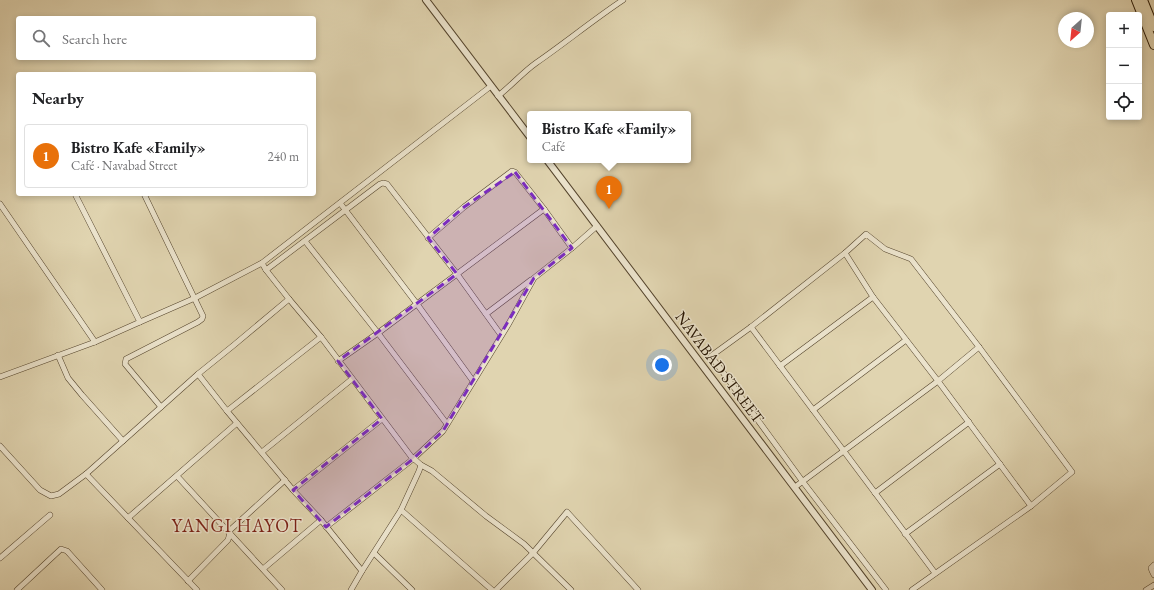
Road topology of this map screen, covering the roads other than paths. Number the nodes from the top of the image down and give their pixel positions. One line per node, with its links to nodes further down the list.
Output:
1 (426, 0): 7 (street)
2 (623, 0): 8 (street)
3 (1136, 0): 6 (highway)
4 (1143, 0): 5 (highway)
5 (1154, 27)
6 (1154, 45)
7 (492, 86): 8 (street); 13 (street)
8 (498, 96): 9 (street)
9 (527, 134)
10 (549, 163): 17 (street, NAVABAD STREET)
11 (75, 196): 31 (street)
12 (145, 196): 27 (street)
13 (340, 203): 16 (street); 22 (street)
14 (0, 204): 37 (street)
15 (544, 209): 18 (street); 20 (street); 24 (street)
16 (345, 211): 18 (street); 19 (street); 29 (street)
17 (597, 226): 20 (street); 65 (street, NAVABAD STREET)
18 (428, 238): 24 (street)
19 (305, 241): 23 (street); 33 (street)
20 (572, 248): 25 (street)
21 (844, 253): 26 (street); 32 (street); 38 (street)
22 (262, 263): 23 (street); 27 (street)
23 (266, 270): 28 (street)
24 (457, 274): 29 (street); 30 (street)
25 (534, 278): 30 (street); 34 (street)
26 (873, 297): 36 (street); 41 (street)
27 (195, 298): 31 (street); 47 (street)
28 (289, 299): 35 (street); 42 (street)
29 (417, 304): 33 (street); 45 (street)
30 (486, 314): 34 (street)
31 (140, 322): 37 (street)
32 (751, 327): 41 (street); 64 (street)
33 (378, 333): 40 (street); 53 (street)
34 (501, 335): 45 (street)
35 (321, 337): 40 (street); 49 (street)
36 (906, 340): 46 (street); 48 (street)
37 (95, 342): 39 (street)
38 (979, 347): 46 (street); 68 (street)
39 (58, 355): 43 (street); 54 (street)
40 (338, 361): 44 (street)
41 (780, 366): 48 (street)
42 (198, 374): 47 (street); 49 (street)
43 (0, 377)
44 (352, 379): 50 (street); 57 (street)
45 (473, 381): 53 (street)
46 (938, 381): 51 (street); 56 (street)
47 (161, 407): 54 (street)
48 (813, 410): 56 (street)
49 (227, 411): 52 (street)
50 (382, 419): 58 (street); 66 (street)
51 (969, 422): 59 (street); 67 (street)
52 (237, 423): 57 (street); 62 (street)
53 (447, 424): 58 (street)
54 (123, 441): 61 (street)
55 (0, 446): 61 (street)
56 (844, 451): 64 (street); 67 (street)
57 (262, 452): 63 (street)
58 (413, 459): 60 (street); 73 (street)
59 (1000, 464): 68 (street); 75 (street)
60 (421, 465): 69 (street); 77 (street)
61 (86, 474): 71 (street)
62 (177, 476): 71 (street); 74 (street)
63 (285, 480): 66 (street); 74 (street)
64 (803, 482): 65 (street); 97 (street)
65 (795, 487): 96 (street, NAVABAD STREET)
66 (293, 490): 72 (street)
67 (875, 493): 75 (street)
68 (1031, 506): 82 (street)
69 (401, 510): 76 (street); 92 (street)
70 (50, 515): 78 (street)
71 (128, 518): 84 (street)
72 (321, 520): 73 (street); 80 (street)
73 (326, 527): 81 (street)
74 (230, 532): 80 (street); 84 (street)
75 (905, 534): 82 (street)
76 (374, 553): 81 (street); 91 (street)
77 (534, 553): 93 (street); 94 (street); 95 (street)
78 (0, 558)
79 (1154, 566): 83 (street)
80 (262, 568): 89 (street)
81 (362, 571): 90 (street)
82 (935, 574): 98 (street)
83 (1154, 575)
84 (188, 580): 88 (street)
85 (1154, 585): 99 (street)
86 (16, 590): 87 (street)
87 (102, 590)
88 (198, 590)
89 (282, 590)
90 (351, 590)
91 (412, 590)
92 (492, 590)
93 (496, 590)
94 (571, 590)
95 (638, 590)
96 (872, 590)
97 (886, 590)
98 (912, 590)
99 (1146, 590)

